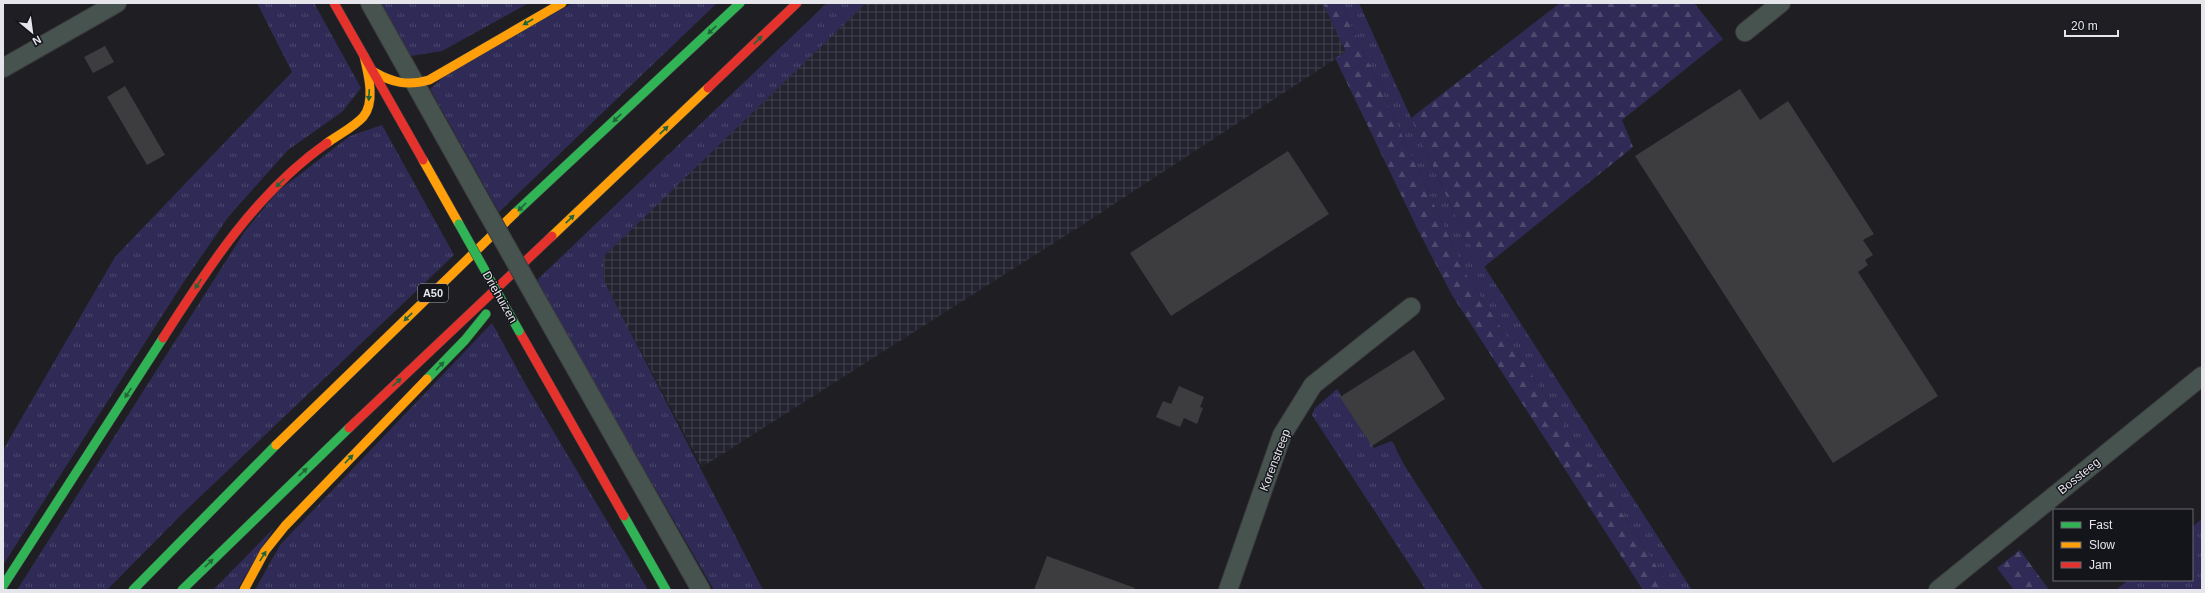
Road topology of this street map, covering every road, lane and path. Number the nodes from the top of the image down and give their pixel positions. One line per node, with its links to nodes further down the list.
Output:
1 (117, 3): 10 (street)
2 (334, 3): 9 (main road, Driehuizen)
3 (370, 3): 12 (street)
4 (562, 3): 12 (main road, one-way to 12)
5 (740, 3): 17 (main road, A50, one-way to 17)
6 (797, 3): 13 (main road, one-way to 6)
7 (1781, 3): 8 (street)
8 (1745, 32)
9 (364, 56): 11 (main road, Driehuizen); 16 (main road, one-way to 16)
10 (3, 68)
11 (374, 72): 12 (main road); 20 (main road, Driehuizen, bridge)
12 (416, 84): 21 (street, bridge)
13 (541, 246): 18 (main road, one-way to 13); 19 (main road, one-way to 13)
14 (1411, 307): 22 (street, Korenstreep)
15 (2202, 376): 23 (street, Bossteeg)
16 (3, 586)
17 (133, 590)
18 (182, 590)
19 (244, 590)
20 (666, 590)
21 (701, 590)
22 (1228, 590)
23 (1938, 590)

